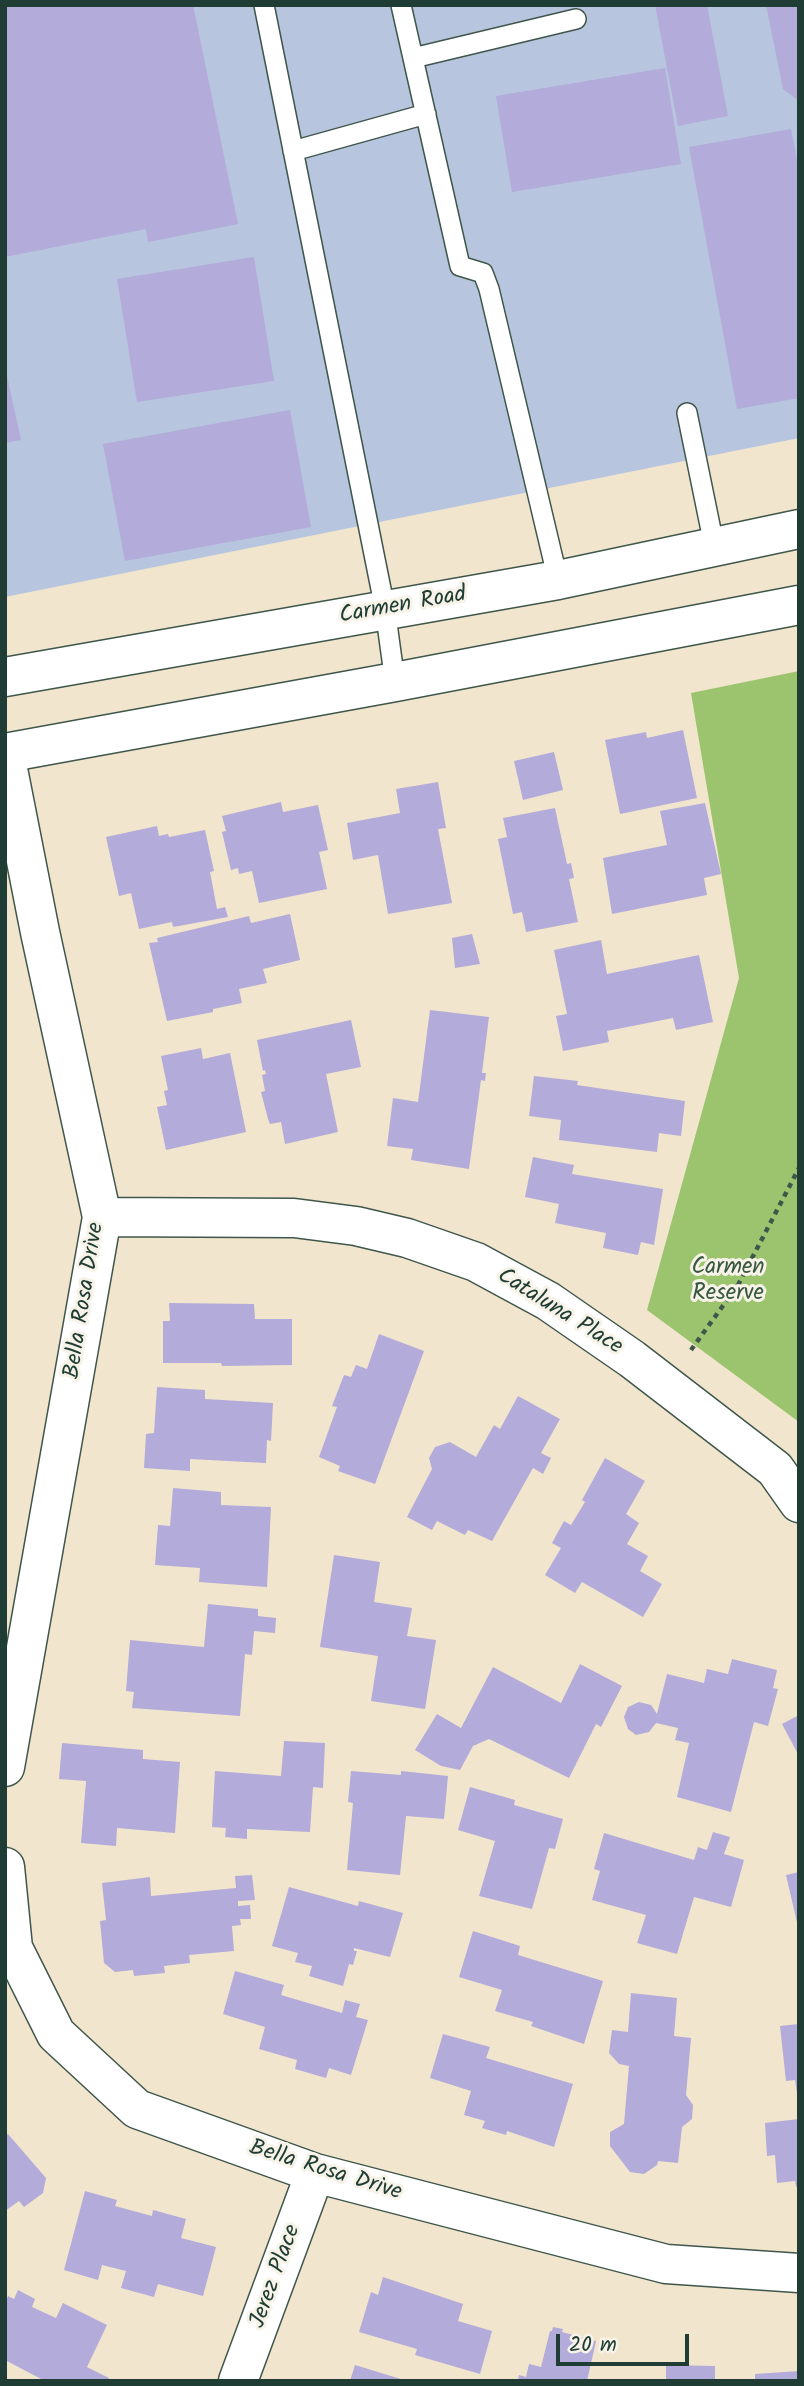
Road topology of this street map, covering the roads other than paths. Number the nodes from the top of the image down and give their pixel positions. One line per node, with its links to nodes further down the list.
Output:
1 (264, 5): 6 (lane)
2 (401, 5): 4 (lane)
3 (576, 19): 4 (lane)
4 (413, 58): 5 (lane)
5 (426, 114): 6 (lane); 10 (lane)
6 (293, 151): 12 (lane)
7 (687, 413): 9 (lane)
8 (799, 529): 9 (main road, Carmen Road)
9 (714, 545): 10 (main road, Carmen Road)
10 (558, 580): 12 (main road, Carmen Road)
11 (799, 605): 14 (main road)
12 (385, 609): 13 (main road, Carmen Road); 14 (lane)
13 (5, 677)
14 (394, 682): 15 (main road)
15 (5, 754): 16 (main road, Bella Rosa Drive)
16 (102, 1217): 17 (main road, Cataluna Place); 18 (main road, Bella Rosa Drive)
17 (799, 1503)
18 (5, 1767)
19 (5, 1867): 20 (main road, Bella Rosa Drive)
20 (315, 2173): 21 (main road, Bella Rosa Drive); 22 (main road, Jerez Place)
21 (799, 2273)
22 (238, 2381)

